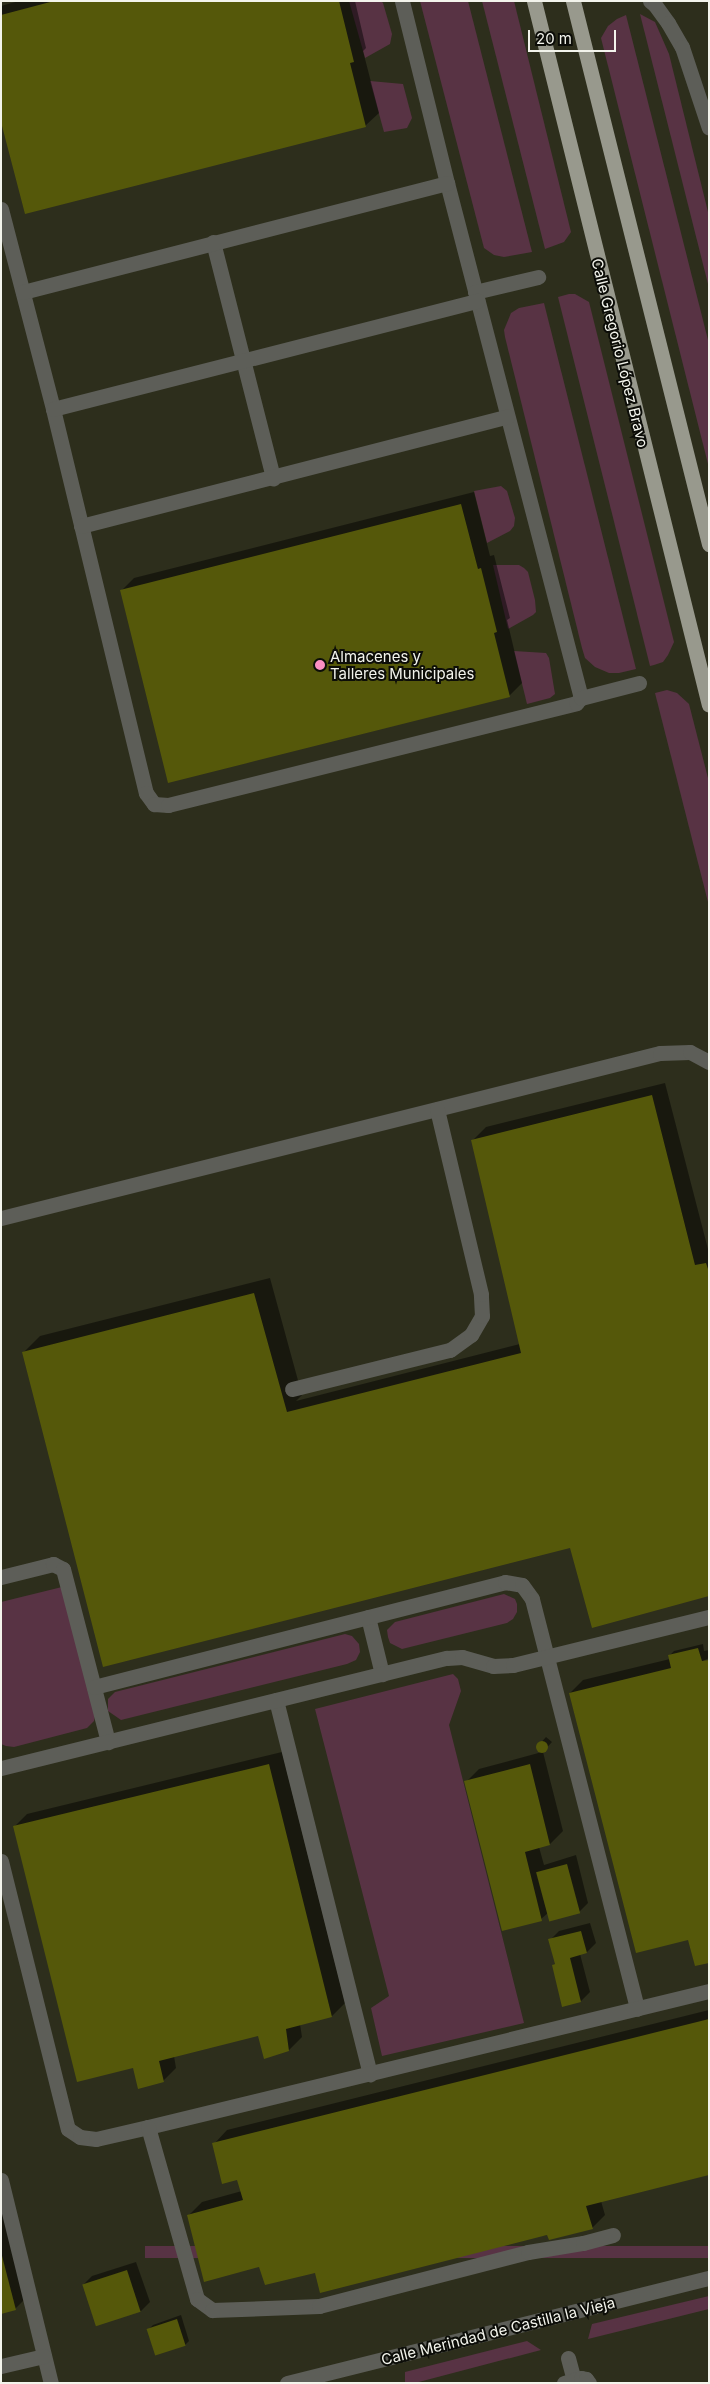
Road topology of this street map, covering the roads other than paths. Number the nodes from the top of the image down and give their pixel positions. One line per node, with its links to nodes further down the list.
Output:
1 (402, 1): 6 (street)
2 (534, 1): 20 (main road, Calle Gregorio López Bravo)
3 (573, 1): 17 (main road)
4 (650, 1): 5 (street)
5 (709, 128)
6 (447, 183): 8 (street); 11 (street)
7 (1, 209): 10 (street)
8 (213, 242): 10 (street); 12 (street)
9 (538, 276): 11 (street)
10 (23, 292): 13 (street)
11 (476, 297): 12 (street); 14 (street)
12 (242, 361): 13 (street); 15 (street)
13 (53, 409): 16 (street)
14 (507, 417): 15 (street); 19 (street)
15 (272, 478): 16 (street)
16 (81, 526): 19 (street)
17 (709, 544)
18 (639, 683): 19 (street)
19 (581, 698)
20 (709, 704)
21 (709, 1062): 22 (street)
22 (437, 1109): 23 (street); 24 (street)
23 (1, 1218)
24 (292, 1389)
25 (1, 1577): 30 (street)
26 (368, 1617): 28 (street); 29 (street); 30 (street)
27 (709, 1618): 28 (street)
28 (547, 1658): 29 (street); 36 (street)
29 (382, 1674): 31 (street)
30 (94, 1687): 32 (street)
31 (276, 1700): 32 (street); 37 (street)
32 (108, 1742): 33 (street)
33 (1, 1768)
34 (1, 1862): 38 (street)
35 (709, 1991): 36 (street)
36 (636, 2009): 37 (street)
37 (370, 2074): 38 (street)
38 (148, 2127): 40 (street)
39 (1, 2180): 42 (street)
40 (613, 2235)
41 (709, 2278): 47 (street, Calle Merindad de Castilla la Vieja)
42 (44, 2356): 44 (street); 46 (street)
43 (568, 2358): 45 (street)
44 (1, 2366)
45 (576, 2382)
46 (51, 2383)
47 (286, 2383)

